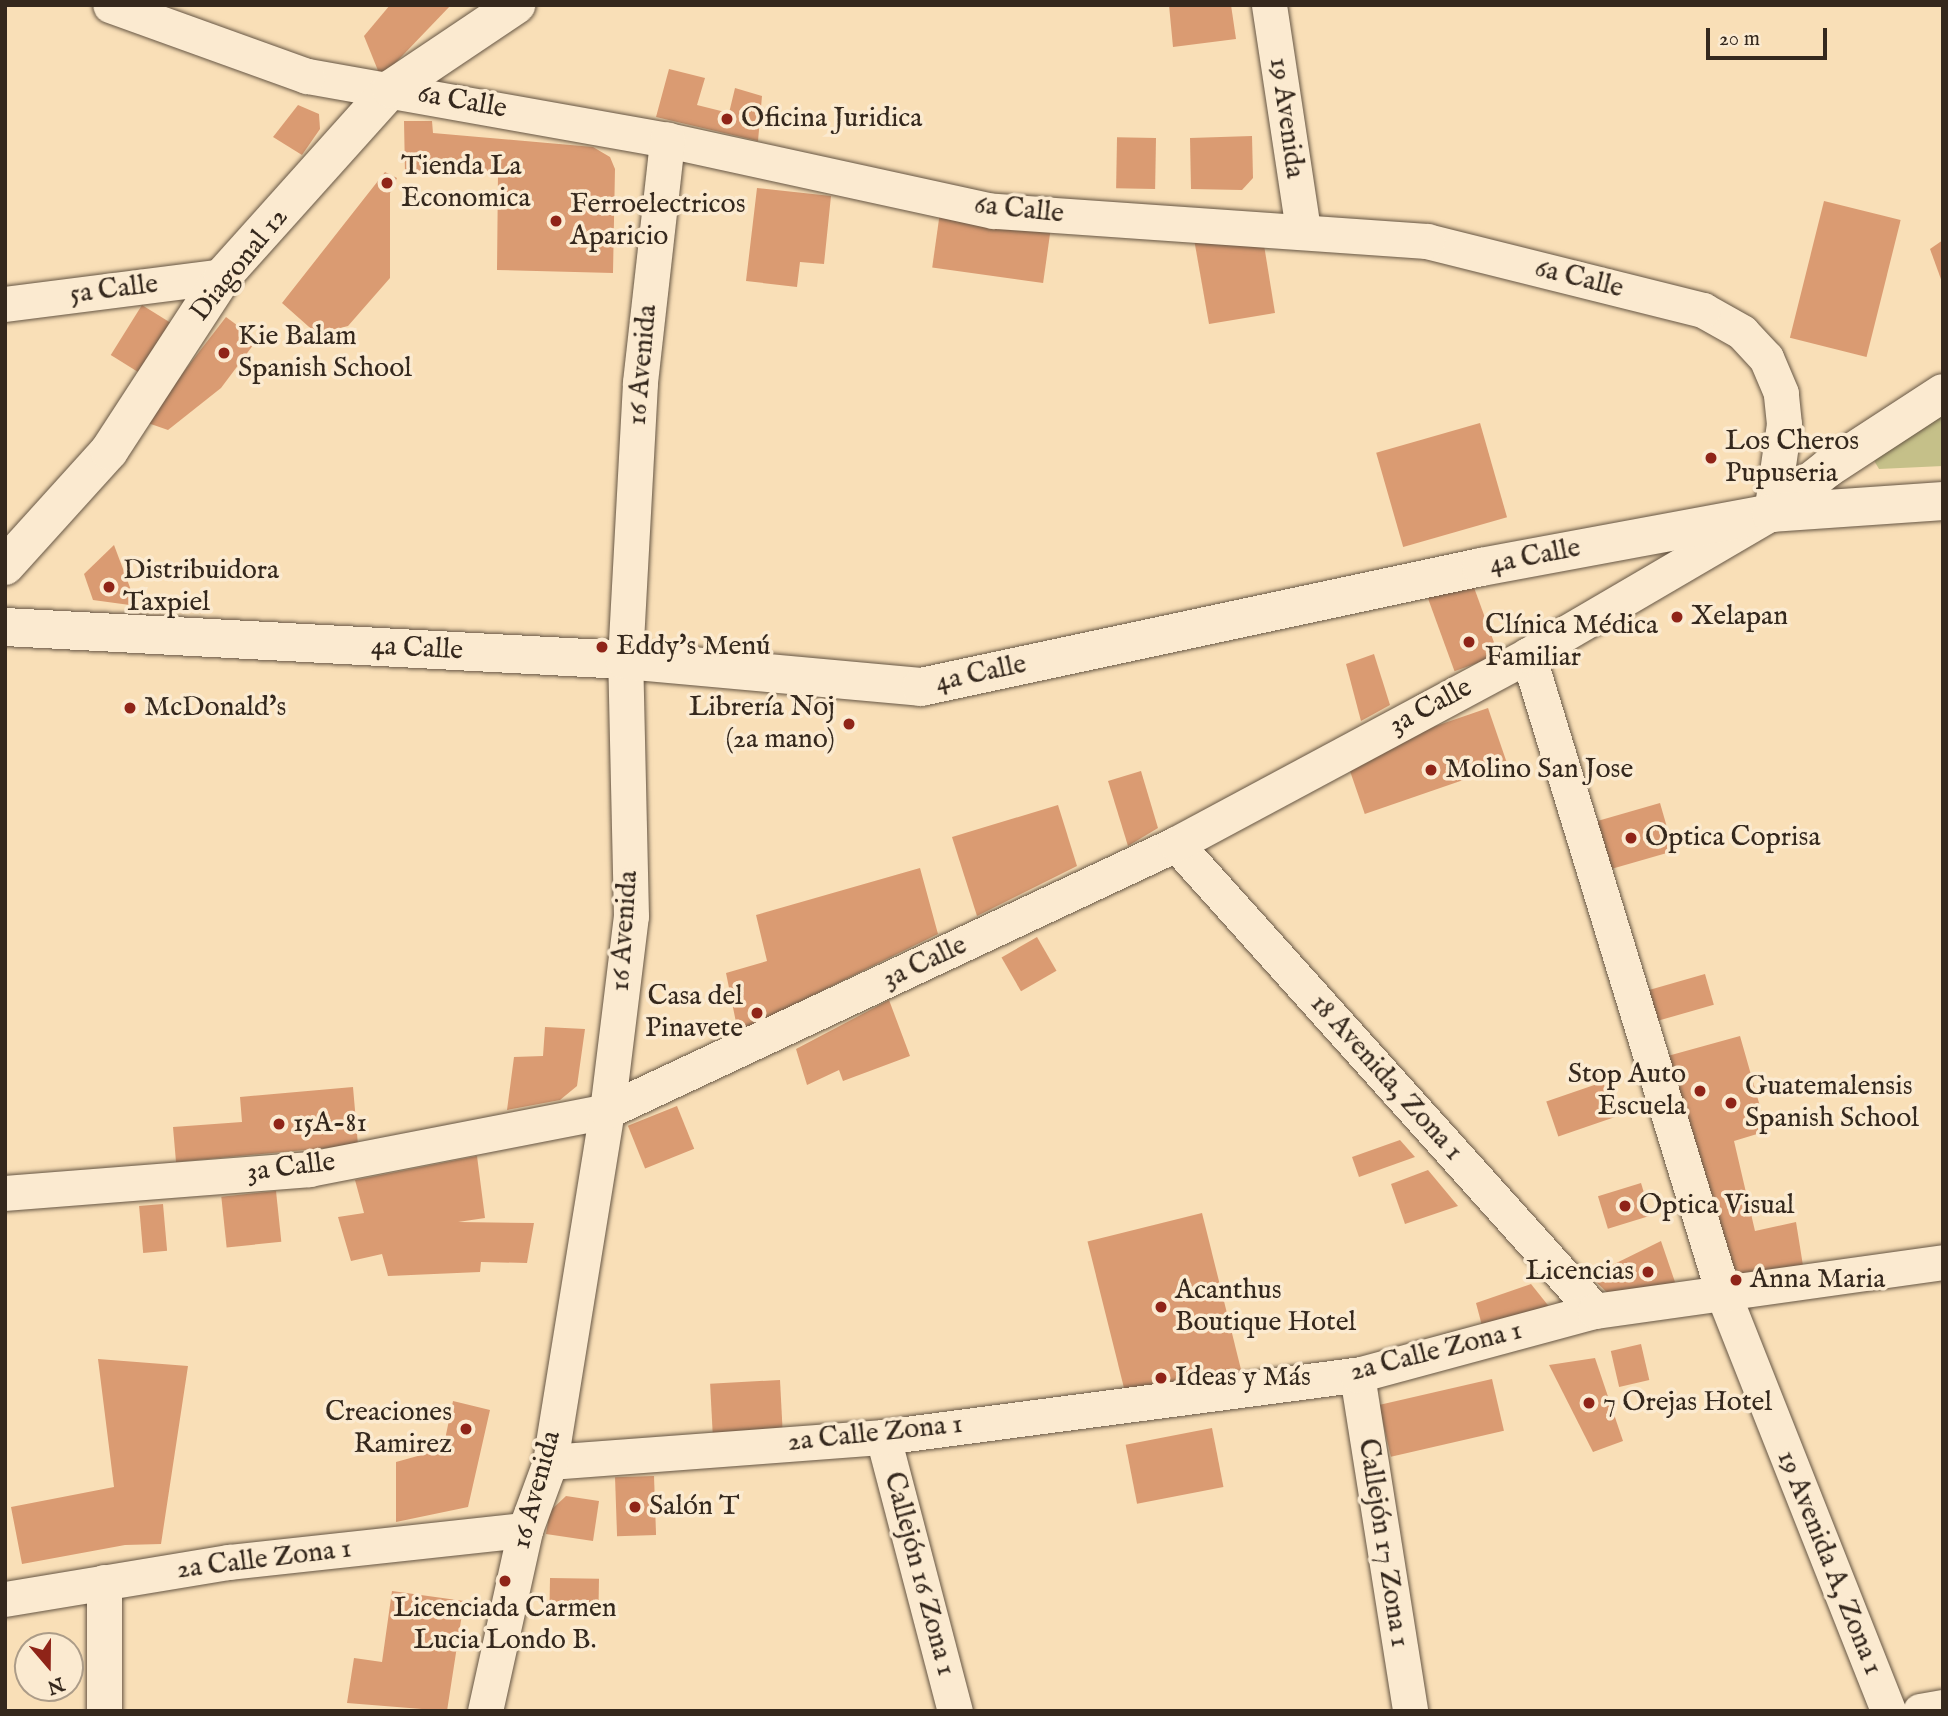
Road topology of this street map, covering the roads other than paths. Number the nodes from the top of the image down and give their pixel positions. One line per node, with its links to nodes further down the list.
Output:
1 (110, 5): 4 (street, 6a Calle)
2 (516, 5): 4 (main road, Diagonal 12)
3 (1269, 5): 6 (street, 19 Avenida)
4 (391, 89): 5 (street, 6a Calle); 7 (main road, Diagonal 12)
5 (667, 140): 6 (street, 6a Calle); 15 (street, 16 Avenida)
6 (1303, 231): 11 (street, 6a Calle)
7 (223, 276): 8 (street, 5a Calle); 12 (main road, Diagonal 12)
8 (5, 304)
9 (1943, 393): 11 (main road)
10 (1943, 501): 11 (main road, 4a Calle)
11 (1771, 513): 14 (street, 3a Calle); 15 (main road, 4a Calle)
12 (5, 566)
13 (5, 627): 15 (main road, 4a Calle)
14 (1528, 655): 16 (street, 3a Calle); 20 (street, 19 Avenida A, Zona 1)
15 (625, 660): 17 (street, 16 Avenida)
16 (1176, 845): 17 (street, 3a Calle); 21 (street, 18 Avenida, Zona 1)
17 (607, 1111): 18 (street, 3a Calle); 24 (street, 16 Avenida)
18 (5, 1193)
19 (1943, 1262): 20 (street, 2a Calle Zona 1)
20 (1724, 1296): 21 (street, 2a Calle Zona 1); 33 (street, 19 Avenida A, Zona 1)
21 (1595, 1311): 22 (street, 2a Calle Zona 1)
22 (1357, 1375): 23 (street, 2a Calle Zona 1); 32 (street, Callejón 17 Zona 1)
23 (883, 1437): 24 (street, 2a Calle Zona 1); 31 (street, Callejón 16 Zona 1)
24 (550, 1462): 25 (street, 16 Avenida)
25 (525, 1530): 26 (street, 2a Calle Zona 1); 30 (street, 16 Avenida)
26 (104, 1582): 27 (street, 2a Calle Zona 1); 29 (street)
27 (5, 1599)
28 (1943, 1707): 34 (street)
29 (104, 1711)
30 (485, 1711)
31 (955, 1711)
32 (1410, 1711)
33 (1888, 1711)
34 (1920, 1711)

